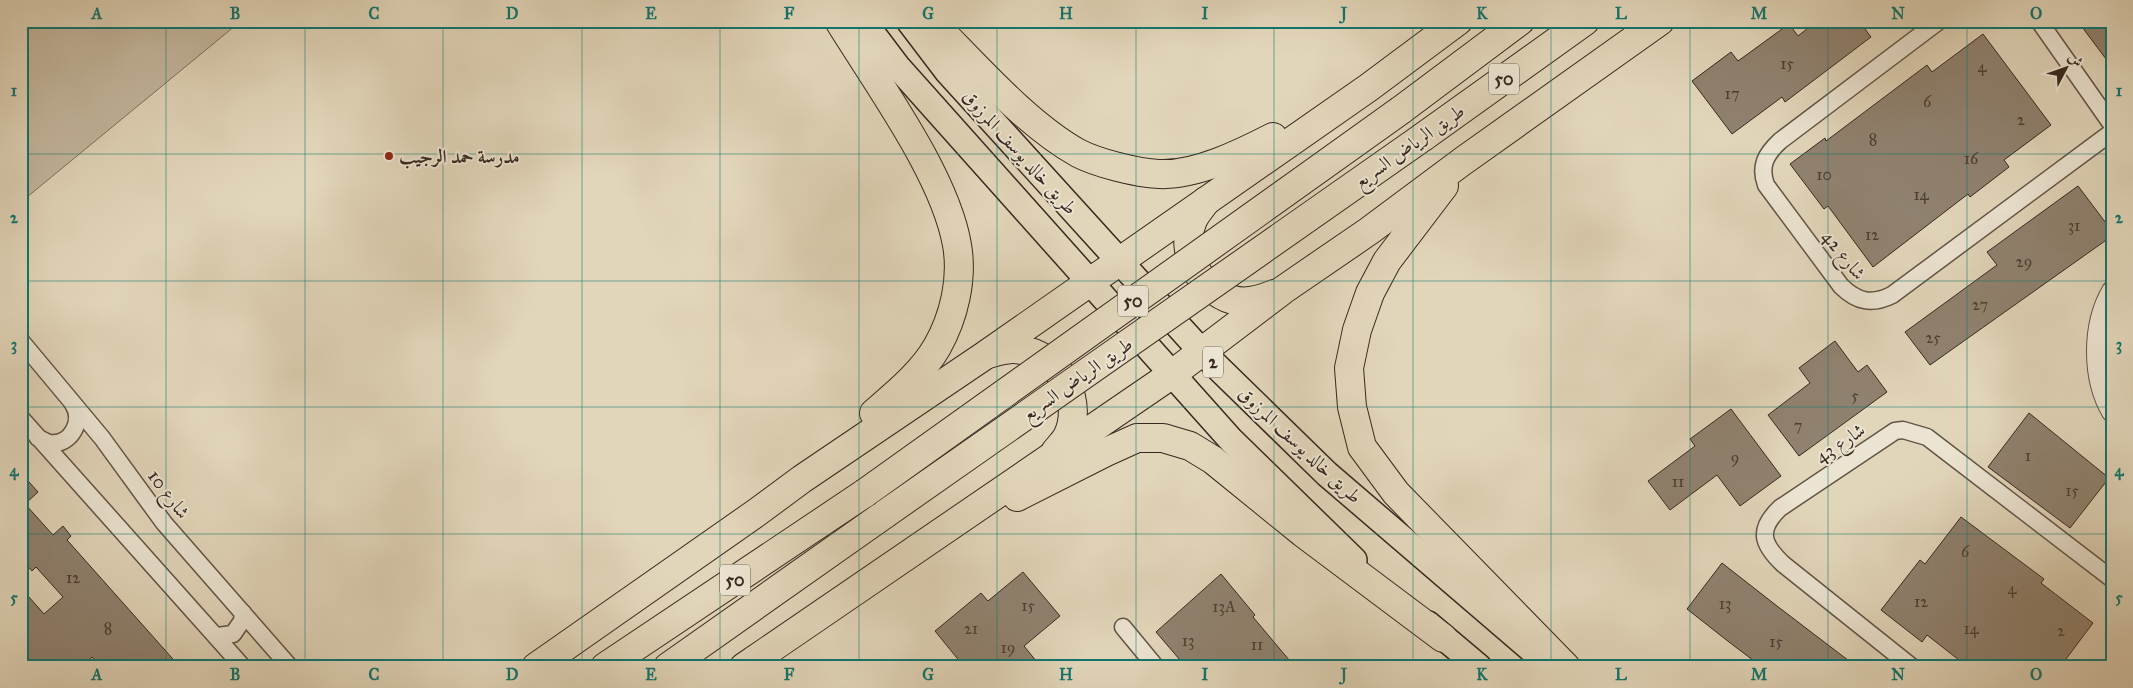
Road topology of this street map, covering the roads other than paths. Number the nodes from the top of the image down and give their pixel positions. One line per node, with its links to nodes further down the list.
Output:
1 (840, 21): 29 (highway)
2 (863, 21): 17 (main road, طريق خالد يوسف المرزوق / 2)
3 (909, 21): 16 (main road, طريق خالد يوسف المرزوق / 2)
4 (931, 21): 11 (highway)
5 (1458, 21): 11 (highway)
6 (1520, 21): 39 (highway, طريق الرياض السريع / 50, bridge)
7 (1584, 21): 40 (highway, طريق الرياض السريع / 50, bridge)
8 (1660, 21): 14 (highway)
9 (1938, 21): 13 (street, شارع 42)
10 (2039, 21): 12 (street)
11 (1368, 88): 15 (highway)
12 (2112, 125)
13 (2112, 132)
14 (1463, 160): 18 (highway); 45 (highway)
15 (1207, 200): 16 (highway); 18 (highway)
16 (1118, 260): 17 (highway); 21 (main road, طريق خالد يوسف المرزوق / 2)
17 (1088, 282): 22 (highway); 23 (main road, طريق خالد يوسف المرزوق / 2)
18 (1283, 290): 21 (highway)
19 (2112, 291): 25 (street)
20 (21, 341): 24 (street, شارع 10)
21 (1202, 352): 23 (highway); 44 (main road, طريق خالد يوسف المرزوق / 2)
22 (984, 356): 28 (highway); 29 (highway)
23 (1171, 375): 28 (highway); 35 (main road, طريق خالد يوسف المرزوق / 2)
24 (70, 399): 27 (street); 32 (street, شارع 10)
25 (2112, 412)
26 (21, 418): 27 (street)
27 (38, 438): 34 (street)
28 (1054, 454): 30 (highway)
29 (802, 479): 38 (highway)
30 (922, 546): 35 (highway); 41 (highway)
31 (2112, 580): 46 (street, شارع 43)
32 (243, 613): 34 (street); 37 (street, شارع 10)
33 (1123, 627): 42 (street)
34 (217, 636): 36 (street)
35 (1443, 638): 43 (main road, طريق خالد يوسف المرزوق / 2)
36 (243, 667)
37 (290, 667)
38 (536, 667)
39 (605, 667)
40 (668, 667)
41 (744, 667)
42 (1156, 667)
43 (1479, 667)
44 (1552, 667)
45 (1566, 667)
46 (1912, 667)

